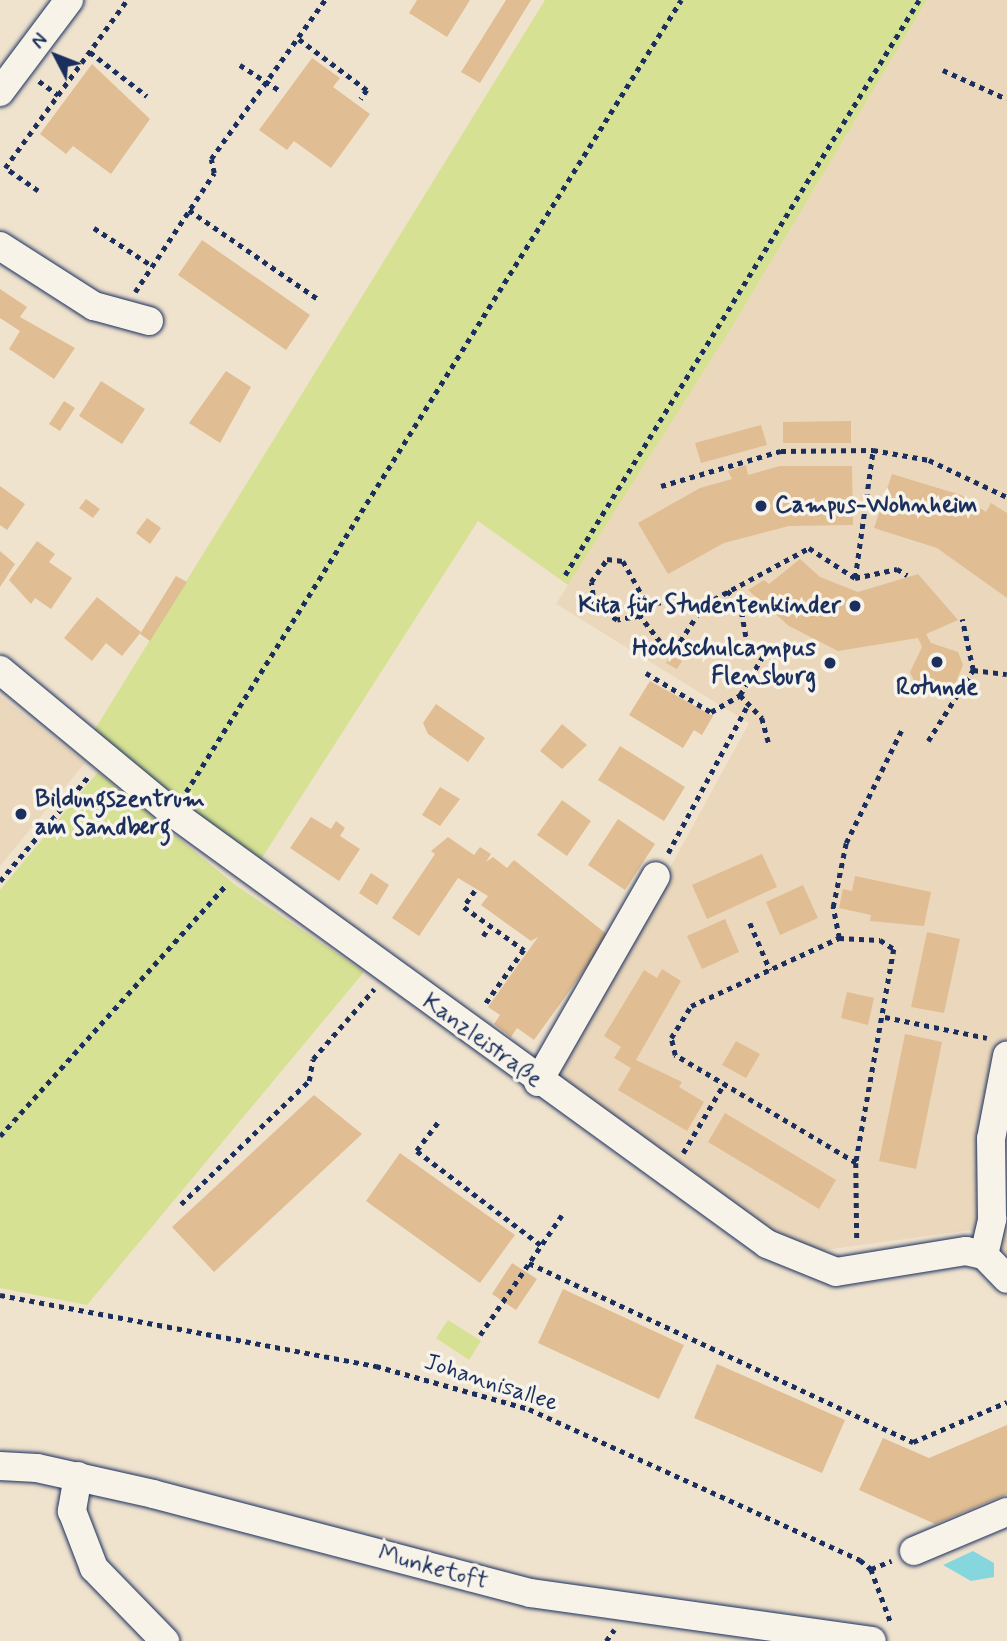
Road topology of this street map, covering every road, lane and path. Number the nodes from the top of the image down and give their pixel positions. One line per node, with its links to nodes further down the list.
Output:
1 (69, 0): 12 (street)
2 (127, 0): 7 (path)
3 (325, 0): 6 (path)
4 (681, 0): 47 (path)
5 (919, 0): 27 (path)
6 (299, 39): 10 (path); 14 (path)
7 (90, 52): 13 (path); 16 (path)
8 (240, 65): 10 (path)
9 (943, 71): 15 (path)
10 (268, 82): 11 (path); 17 (path)
11 (279, 90)
12 (0, 92)
13 (147, 96)
14 (361, 99)
15 (1007, 99)
16 (38, 191)
17 (188, 210): 20 (path); 21 (path)
18 (94, 228): 20 (path)
19 (0, 246): 22 (street)
20 (150, 265): 22 (path)
21 (318, 299)
22 (121, 317): 23 (street)
23 (149, 321)
24 (873, 450): 25 (path); 26 (path); 29 (path)
25 (661, 486)
26 (1007, 497)
27 (565, 575)
28 (906, 575): 29 (path)
29 (855, 578): 30 (path)
30 (727, 591): 32 (path); 35 (path)
31 (646, 602): 32 (path); 33 (path); 33 (path)
32 (705, 604): 33 (path)
33 (640, 616)
34 (962, 618): 38 (path)
35 (746, 637)
36 (767, 649): 41 (path)
37 (0, 670): 46 (street, Kanzleistraße)
38 (973, 670): 40 (path); 44 (path)
39 (646, 673): 41 (path)
40 (1006, 673)
41 (740, 695): 42 (path)
42 (746, 708): 45 (path); 49 (path)
43 (903, 727): 55 (path)
44 (928, 741)
45 (769, 744)
46 (105, 758): 47 (street, Kanzleistraße); 50 (path)
47 (173, 813): 48 (street, Kanzleistraße)
48 (243, 865): 57 (street, Kanzleistraße); 64 (path)
49 (656, 876): 61 (street)
50 (0, 881)
51 (475, 891): 53 (path)
52 (750, 923): 56 (path)
53 (490, 926): 54 (path); 59 (path)
54 (483, 936)
55 (839, 938): 56 (path); 58 (path)
56 (771, 970): 62 (path)
57 (390, 972): 59 (street, Kanzleistraße); 67 (path)
58 (885, 1017): 60 (path); 65 (path)
59 (468, 1030): 61 (street, Kanzleistraße)
60 (1000, 1047): 70 (street)
61 (538, 1082): 66 (street, Kanzleistraße)
62 (724, 1084): 65 (path); 66 (path)
63 (438, 1123): 69 (path)
64 (0, 1136)
65 (856, 1163): 72 (path)
66 (670, 1175): 72 (street, Kanzleistraße)
67 (181, 1204)
68 (562, 1215): 69 (path)
69 (541, 1245): 71 (path)
70 (984, 1255): 72 (street, Kanzleistraße); 73 (street)
71 (529, 1263): 75 (path); 76 (path)
72 (855, 1272)
73 (1007, 1279)
74 (0, 1295): 81 (path, Johannisallee)
75 (480, 1335)
76 (1007, 1402)
77 (0, 1466): 78 (street, Munketoft)
78 (78, 1476): 81 (street, Munketoft); 82 (street)
79 (1007, 1512): 80 (street)
80 (914, 1550)
81 (881, 1635)
82 (165, 1641)

